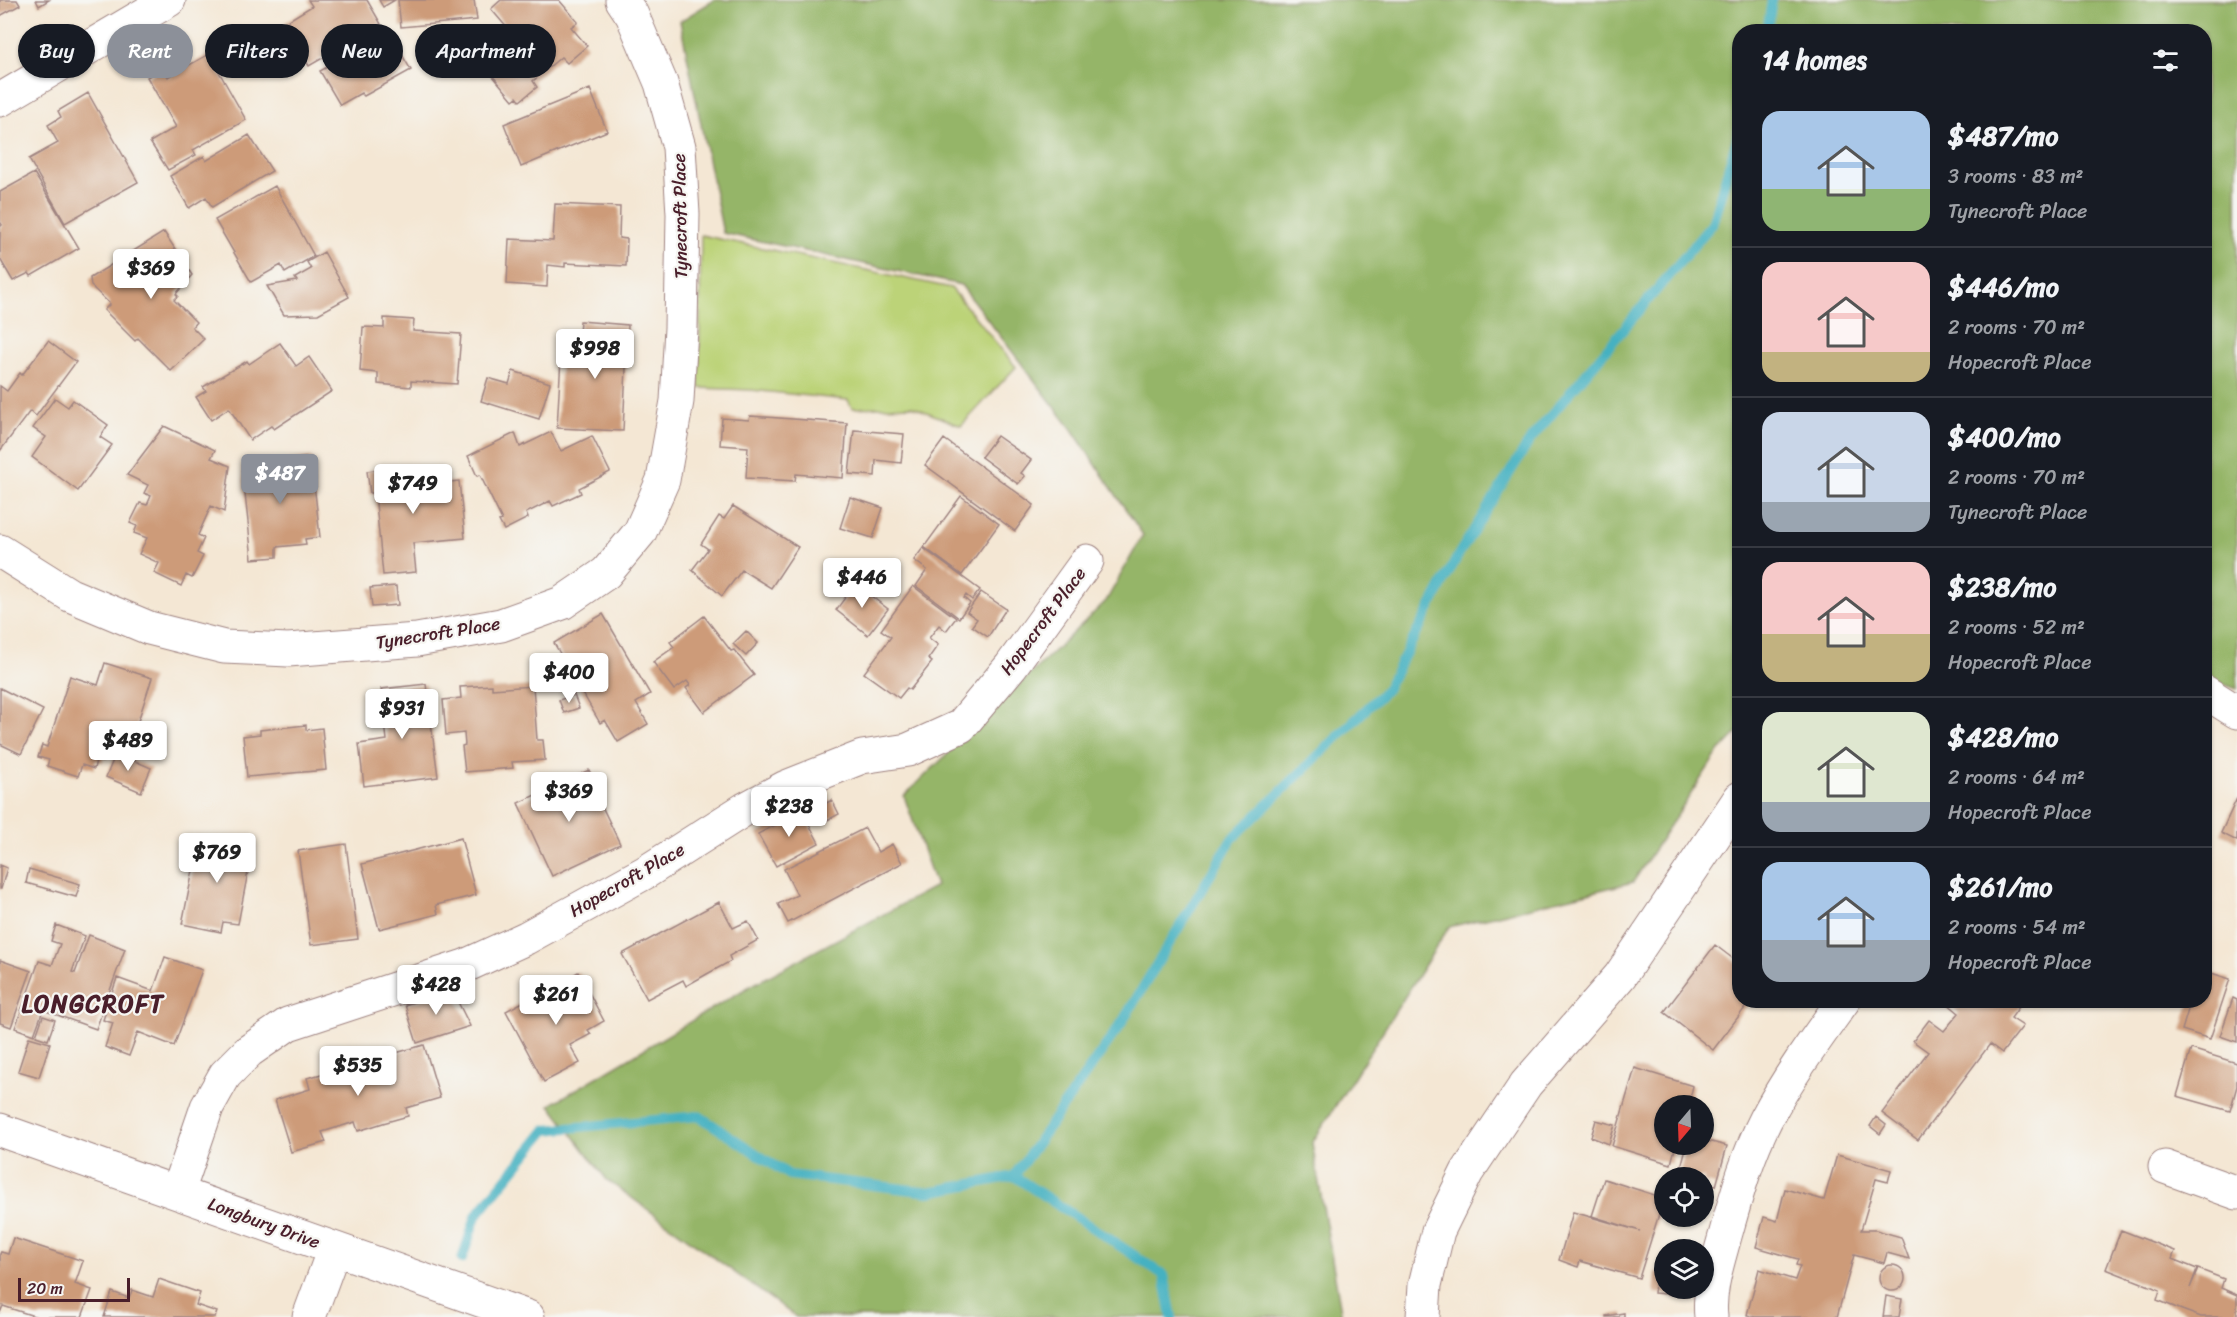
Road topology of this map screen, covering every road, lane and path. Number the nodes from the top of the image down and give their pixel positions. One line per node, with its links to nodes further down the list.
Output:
1 (169, 0): 3 (street)
2 (622, 0): 4 (street, Tynecroft Place)
3 (0, 100)
4 (0, 551)
5 (1087, 561): 12 (street, Hopecroft Place)
6 (2212, 696): 7 (street)
7 (2237, 712)
8 (1732, 810): 17 (street)
9 (1838, 1008): 18 (street)
10 (0, 1130): 12 (street, Longbury Drive)
11 (2165, 1167): 13 (street)
12 (178, 1192): 14 (street, Longbury Drive)
13 (2237, 1193)
14 (334, 1249): 15 (street); 16 (street, Longbury Drive)
15 (309, 1317)
16 (528, 1317)
17 (1423, 1317)
18 (1711, 1317)

